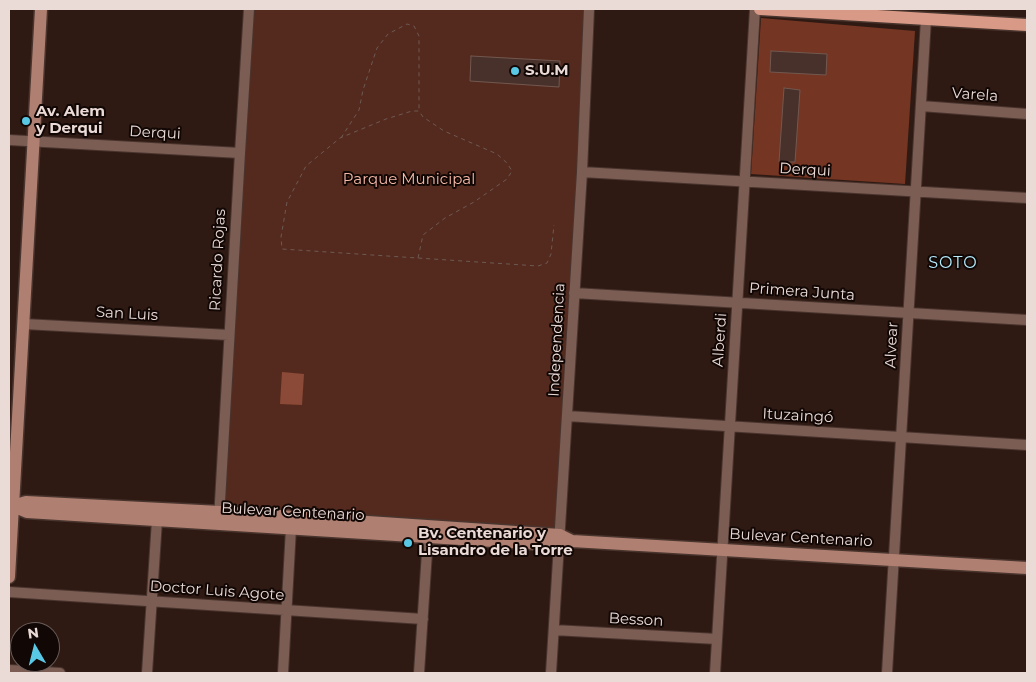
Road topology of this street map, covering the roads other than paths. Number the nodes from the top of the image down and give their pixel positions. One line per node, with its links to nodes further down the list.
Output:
1 (41, 9): 11 (main road)
2 (249, 9): 12 (street, Ricardo Rojas)
3 (589, 9): 13 (street, Independencia)
4 (755, 9): 14 (street, Alberdi)
5 (760, 9): 6 (main road)
6 (926, 19): 7 (main road); 8 (street, Alvear)
7 (1027, 25)
8 (921, 106): 9 (street, Varela); 15 (street, Alvear)
9 (1027, 114)
10 (9, 140): 11 (street, Derqui)
11 (34, 141): 12 (street, Derqui); 21 (main road)
12 (240, 153): 22 (street, Ricardo Rojas)
13 (582, 172): 14 (street, Derqui); 17 (street, Independencia)
14 (745, 182): 15 (street, Derqui); 18 (street, Alberdi)
15 (916, 192): 16 (street, Derqui); 19 (street, Alvear)
16 (1027, 198)
17 (574, 293): 18 (street, Primera Junta); 23 (street, Independencia)
18 (738, 302): 19 (street, Primera Junta); 24 (street, Alberdi)
19 (909, 314): 20 (street, Primera Junta); 25 (street, Alvear)
20 (1027, 320)
21 (24, 324): 22 (street, San Luis); 27 (main road)
22 (229, 335): 28 (street, Ricardo Rojas)
23 (567, 416): 24 (street, Ituzaingó); 32 (street, Independencia)
24 (730, 427): 25 (street, Ituzaingó); 33 (street, Alberdi)
25 (902, 437): 26 (street, Ituzaingó); 34 (street, Alvear)
26 (1027, 445)
27 (11, 506): 28 (main road, Bulevar Centenario); 29 (main road, Bulevar Centenario); 36 (main road)
28 (219, 518): 29 (main road, Bulevar Centenario); 30 (main road, Bulevar Centenario); 32 (main road, Bulevar Centenario)
29 (157, 520): 38 (street)
30 (291, 528): 31 (main road, Bulevar Centenario); 39 (street)
31 (428, 537): 32 (main road, Bulevar Centenario); 40 (street)
32 (560, 540): 33 (main road, Bulevar Centenario); 41 (street, Independencia)
33 (722, 550): 34 (main road, Bulevar Centenario); 42 (street, Alberdi)
34 (894, 560): 35 (main road, Bulevar Centenario); 50 (street, Alvear)
35 (1027, 568)
36 (9, 577)
37 (9, 592): 38 (street, Doctor Luis Agote)
38 (152, 602): 39 (street, Doctor Luis Agote); 45 (street)
39 (286, 610): 40 (street, Doctor Luis Agote); 46 (street)
40 (422, 619): 47 (street)
41 (554, 630): 42 (street, Besson); 48 (street, Independencia)
42 (717, 639): 49 (street, Alberdi)
43 (9, 670): 44 (street)
44 (60, 673)
45 (147, 673)
46 (282, 673)
47 (419, 673)
48 (551, 673)
49 (715, 673)
50 (887, 673)

